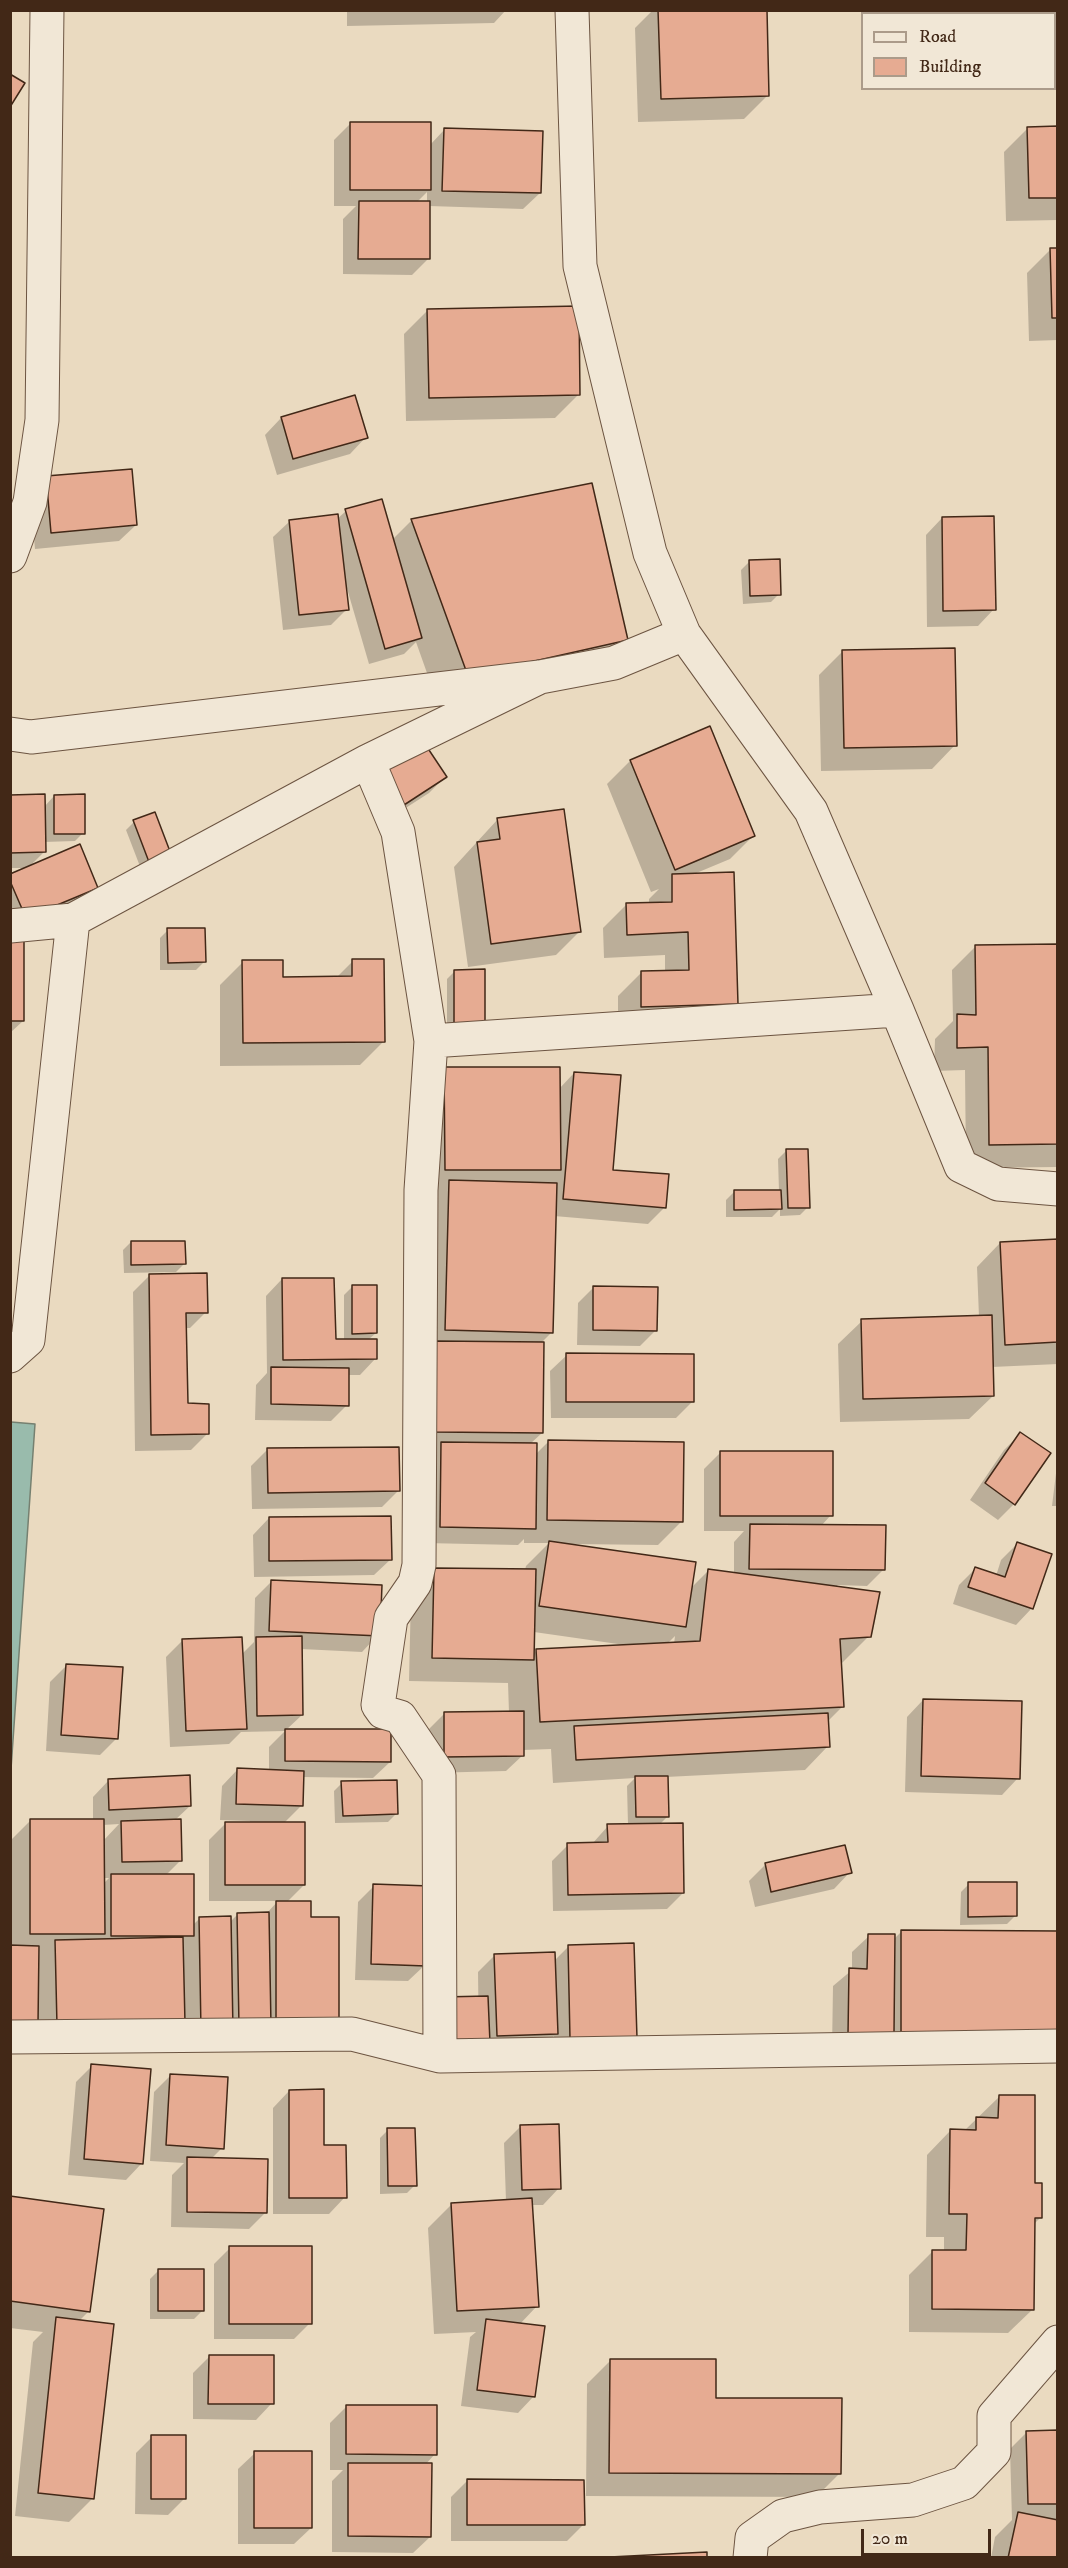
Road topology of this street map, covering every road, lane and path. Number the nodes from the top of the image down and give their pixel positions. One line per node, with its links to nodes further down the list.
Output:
1 (47, 10): 3 (street)
2 (572, 10): 4 (street)
3 (10, 556)
4 (684, 634): 5 (street); 10 (street)
5 (540, 676): 6 (street); 7 (street)
6 (10, 735)
7 (368, 761): 8 (street); 11 (street)
8 (73, 920): 9 (street); 13 (street)
9 (10, 926)
10 (897, 1010): 11 (street); 12 (street)
11 (431, 1041): 16 (street)
12 (1058, 1189)
13 (10, 1356)
14 (10, 2037): 16 (street)
15 (1058, 2046): 16 (street)
16 (440, 2056)
17 (1058, 2342): 18 (street)
18 (750, 2558)

